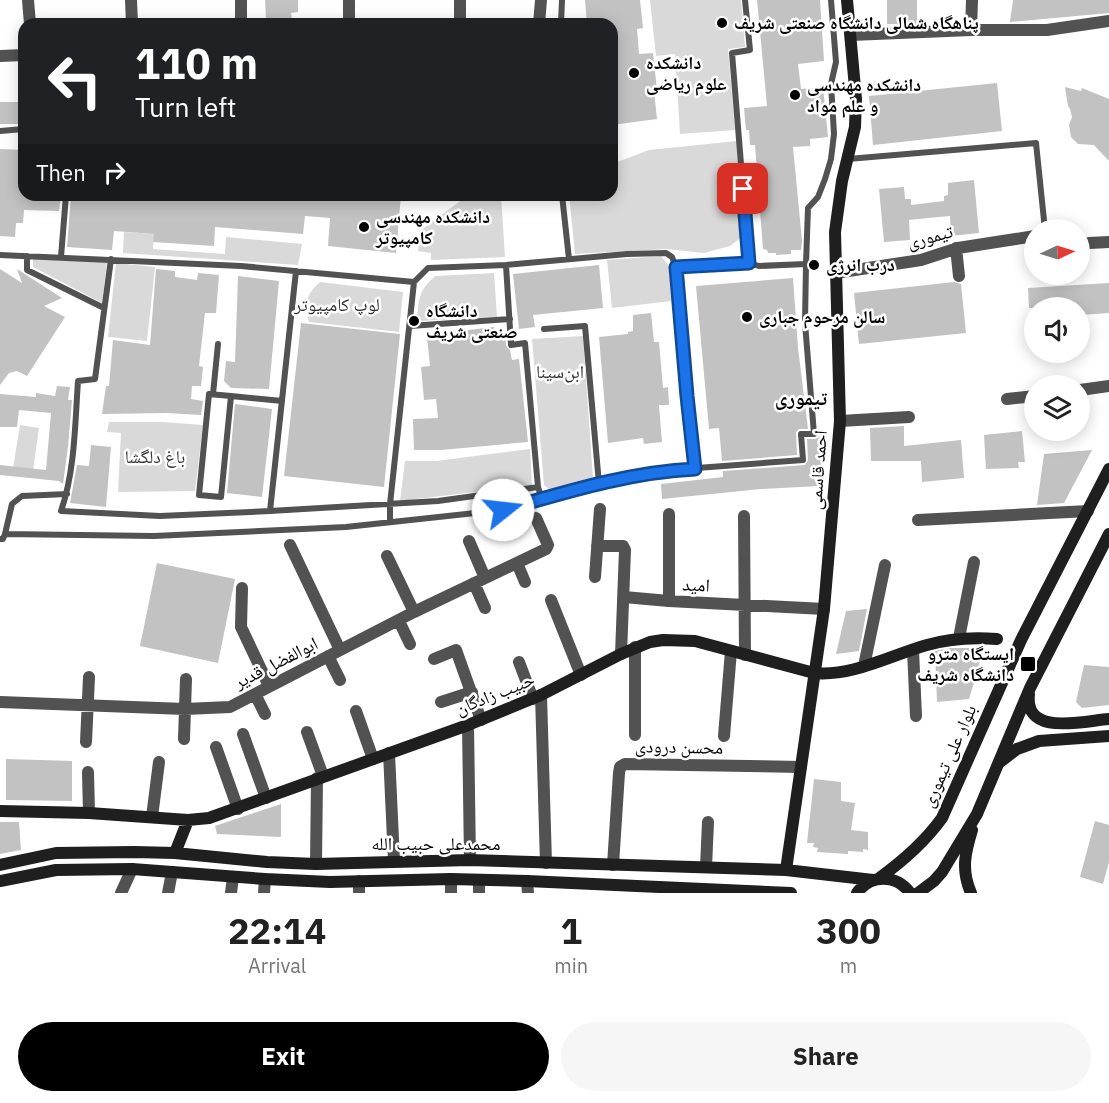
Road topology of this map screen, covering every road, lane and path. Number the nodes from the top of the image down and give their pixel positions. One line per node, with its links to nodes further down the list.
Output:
1 (28, 0): 12 (street)
2 (131, 0): 13 (street)
3 (241, 0): 14 (street)
4 (349, 0): 15 (street)
5 (460, 0): 16 (street)
6 (541, 0): 17 (street)
7 (562, 0): 18 (lane)
8 (745, 0): 39 (lane)
9 (831, 0): 40 (lane)
10 (847, 0): 21 (main road, احمد قاسمی)
11 (972, 0): 20 (street)
12 (30, 18)
13 (132, 18)
14 (241, 18)
15 (349, 18)
16 (460, 18)
17 (540, 18)
18 (561, 18)
19 (1109, 21): 20 (street)
20 (970, 30): 21 (street)
21 (851, 35): 26 (main road, احمد قاسمی)
22 (18, 55): 23 (street)
23 (0, 56)
24 (18, 130): 25 (lane)
25 (0, 131)
26 (848, 159): 29 (lane); 44 (main road, احمد قاسمی)
27 (66, 201): 36 (lane)
28 (563, 201): 38 (lane)
29 (1044, 219)
30 (1024, 238): 33 (street, تیموری)
31 (1109, 242): 32 (street)
32 (1090, 243)
33 (956, 248): 44 (street, تیموری); 45 (street)
34 (0, 255): 35 (lane)
35 (27, 256): 36 (lane); 47 (lane)
36 (61, 257): 37 (lane)
37 (111, 259): 43 (lane); 47 (lane)
38 (569, 259): 41 (lane); 42 (lane)
39 (749, 263): 40 (lane); 42 (lane)
40 (806, 264): 61 (lane)
41 (506, 265): 46 (lane); 48 (lane)
42 (676, 267): 61 (lane)
43 (296, 271): 46 (lane); 58 (lane)
44 (835, 273): 60 (main road, احمد قاسمی)
45 (959, 276)
46 (414, 282): 49 (lane)
47 (104, 308): 65 (lane)
48 (510, 319): 49 (lane); 64 (lane)
49 (410, 326): 67 (lane)
50 (544, 329): 63 (lane)
51 (218, 344): 54 (lane)
52 (1109, 386): 53 (street)
53 (1090, 389)
54 (213, 394): 55 (lane); 55 (lane)
55 (231, 396): 58 (lane)
56 (1024, 397): 57 (street)
57 (1007, 399)
58 (282, 401): 69 (lane)
59 (909, 417): 60 (street)
60 (840, 422): 94 (main road, احمد قاسمی)
61 (695, 469): 63 (lane)
62 (1109, 469): 70 (main road, بلوار علی تیموری)
63 (598, 484): 66 (lane)
64 (538, 487): 66 (lane); 67 (lane)
65 (67, 494): 69 (lane); 77 (lane)
66 (542, 499): 75 (lane)
67 (390, 504): 69 (lane); 75 (lane)
68 (600, 509): 80 (street)
69 (270, 511)
70 (1088, 511): 74 (street); 173 (main road, بلوار علی تیموری)
71 (669, 513): 91 (street)
72 (744, 516): 92 (street)
73 (536, 518): 83 (street, ابوالفضل قدیر)
74 (918, 520)
75 (390, 522): 77 (lane)
76 (1109, 534): 116 (main road)
77 (2, 536)
78 (469, 542): 86 (street)
79 (290, 545): 101 (street)
80 (597, 546): 85 (street); 89 (street)
81 (387, 556): 95 (street)
82 (974, 562): 97 (street)
83 (517, 563): 86 (street, ابوالفضل قدیر); 87 (street)
84 (885, 565): 109 (street)
85 (595, 577)
86 (480, 581): 93 (street); 95 (street, ابوالفضل قدیر)
87 (525, 582)
88 (242, 588): 115 (street)
89 (624, 597): 91 (street, امید); 104 (street)
90 (551, 600): 111 (street)
91 (669, 601): 92 (street, امید)
92 (746, 605): 94 (street, امید); 105 (street)
93 (485, 608)
94 (824, 609): 110 (main road, احمد قاسمی)
95 (414, 612): 96 (street, ابوالفضل قدیر)
96 (399, 621): 99 (street); 101 (street, ابوالفضل قدیر)
97 (958, 638): 98 (main road, حبیب زادگان); 102 (main road, حبیب زادگان)
98 (997, 639)
99 (410, 644)
100 (635, 647): 103 (main road, حبیب زادگان); 104 (main road, حبیب زادگان); 133 (street)
101 (340, 650): 106 (street, ابوالفضل قدیر)
102 (913, 650): 109 (main road, حبیب زادگان); 126 (street)
103 (731, 651): 105 (main road, حبیب زادگان); 135 (street)
104 (621, 654): 111 (main road, حبیب زادگان)
105 (745, 655): 110 (main road, حبیب زادگان)
106 (328, 656): 114 (street); 115 (street, ابوالفضل قدیر)
107 (434, 659): 117 (street)
108 (519, 662): 119 (street)
109 (864, 666): 110 (main road, حبیب زادگان)
110 (814, 673): 144 (main road, احمد قاسمی)
111 (580, 675): 119 (main road, حبیب زادگان)
112 (89, 677): 122 (street)
113 (186, 679): 123 (street)
114 (340, 680)
115 (269, 686): 118 (street, ابوالفضل قدیر)
116 (1029, 688): 129 (main road); 143 (main road)
117 (472, 692): 121 (street); 128 (street)
118 (255, 694): 123 (street, ابوالفضل قدیر); 125 (street)
119 (537, 697): 128 (main road, حبیب زادگان); 159 (street)
120 (0, 702): 122 (street, ابوالفضل قدیر)
121 (441, 702)
122 (88, 706): 123 (street, ابوالفضل قدیر); 138 (street)
123 (185, 710): 136 (street)
124 (356, 711): 141 (street)
125 (265, 714)
126 (916, 716)
127 (1109, 719): 129 (main road)
128 (481, 720): 130 (main road, حبیب زادگان)
129 (1051, 724): 137 (main road)
130 (468, 725): 140 (main road, حبیب زادگان); 157 (street)
131 (307, 732): 146 (street)
132 (243, 734): 147 (street)
133 (634, 735)
134 (1109, 735): 137 (main road)
135 (724, 736)
136 (184, 739)
137 (1054, 741): 143 (main road)
138 (86, 742)
139 (216, 747): 148 (street)
140 (389, 753): 141 (main road, حبیب زادگان); 158 (street)
141 (373, 759): 146 (main road, حبیب زادگان)
142 (159, 762): 152 (street)
143 (999, 763): 151 (main road)
144 (801, 767): 162 (street, محسن درودی); 166 (main road, احمد قاسمی)
145 (88, 772): 150 (street)
146 (320, 777): 147 (main road, حبیب زادگان); 160 (street)
147 (266, 798): 148 (main road, حبیب زادگان)
148 (238, 809): 153 (main road, حبیب زادگان)
149 (0, 811): 150 (main road, حبیب زادگان)
150 (89, 813): 152 (main road, حبیب زادگان)
151 (977, 814): 190 (main road); 191 (main road)
152 (152, 817): 153 (main road, حبیب زادگان)
153 (188, 820): 156 (main road)
154 (708, 822): 163 (street)
155 (134, 852): 156 (main road, محمدعلی حبیب الله); 161 (main road, محمدعلی حبیب الله); 165 (main road)
156 (175, 854): 160 (main road, محمدعلی حبیب الله)
157 (470, 860): 158 (main road, محمدعلی حبیب الله); 159 (main road, محمدعلی حبیب الله)
158 (394, 861): 160 (main road, محمدعلی حبیب الله)
159 (546, 863): 162 (main road, محمدعلی حبیب الله)
160 (315, 864)
161 (0, 865)
162 (613, 865): 163 (main road, محمدعلی حبیب الله)
163 (706, 867): 164 (main road, محمدعلی حبیب الله)
164 (727, 868): 166 (main road, محمدعلی حبیب الله); 180 (main road)
165 (132, 869): 167 (main road, محمدعلی حبیب الله); 171 (main road, محمدعلی حبیب الله); 181 (street)
166 (786, 870): 173 (main road, محمدعلی حبیب الله)
167 (172, 872): 168 (main road, محمدعلی حبیب الله); 182 (street)
168 (233, 877): 169 (main road, محمدعلی حبیب الله); 183 (street)
169 (265, 879): 174 (main road, محمدعلی حبیب الله); 184 (street)
170 (451, 879): 172 (main road, محمدعلی حبیب الله); 175 (main road, محمدعلی حبیب الله); 185 (street)
171 (0, 880)
172 (479, 880): 176 (main road, محمدعلی حبیب الله); 186 (street)
173 (875, 880): 188 (main road, بلوار علی تیموری); 189 (main road, محمدعلی حبیب الله)
174 (329, 887): 175 (main road, محمدعلی حبیب الله)
175 (359, 887)
176 (528, 887): 177 (main road, محمدعلی حبیب الله)
177 (571, 888): 178 (main road, محمدعلی حبیب الله)
178 (651, 890): 179 (main road, محمدعلی حبیب الله)
179 (675, 890): 180 (main road, محمدعلی حبیب الله)
180 (725, 890): 187 (main road, محمدعلی حبیب الله)
181 (121, 893)
182 (168, 893)
183 (231, 893)
184 (264, 893)
185 (451, 893)
186 (479, 893)
187 (791, 893)
188 (857, 893)
189 (910, 893)
190 (918, 893)
191 (970, 893)

